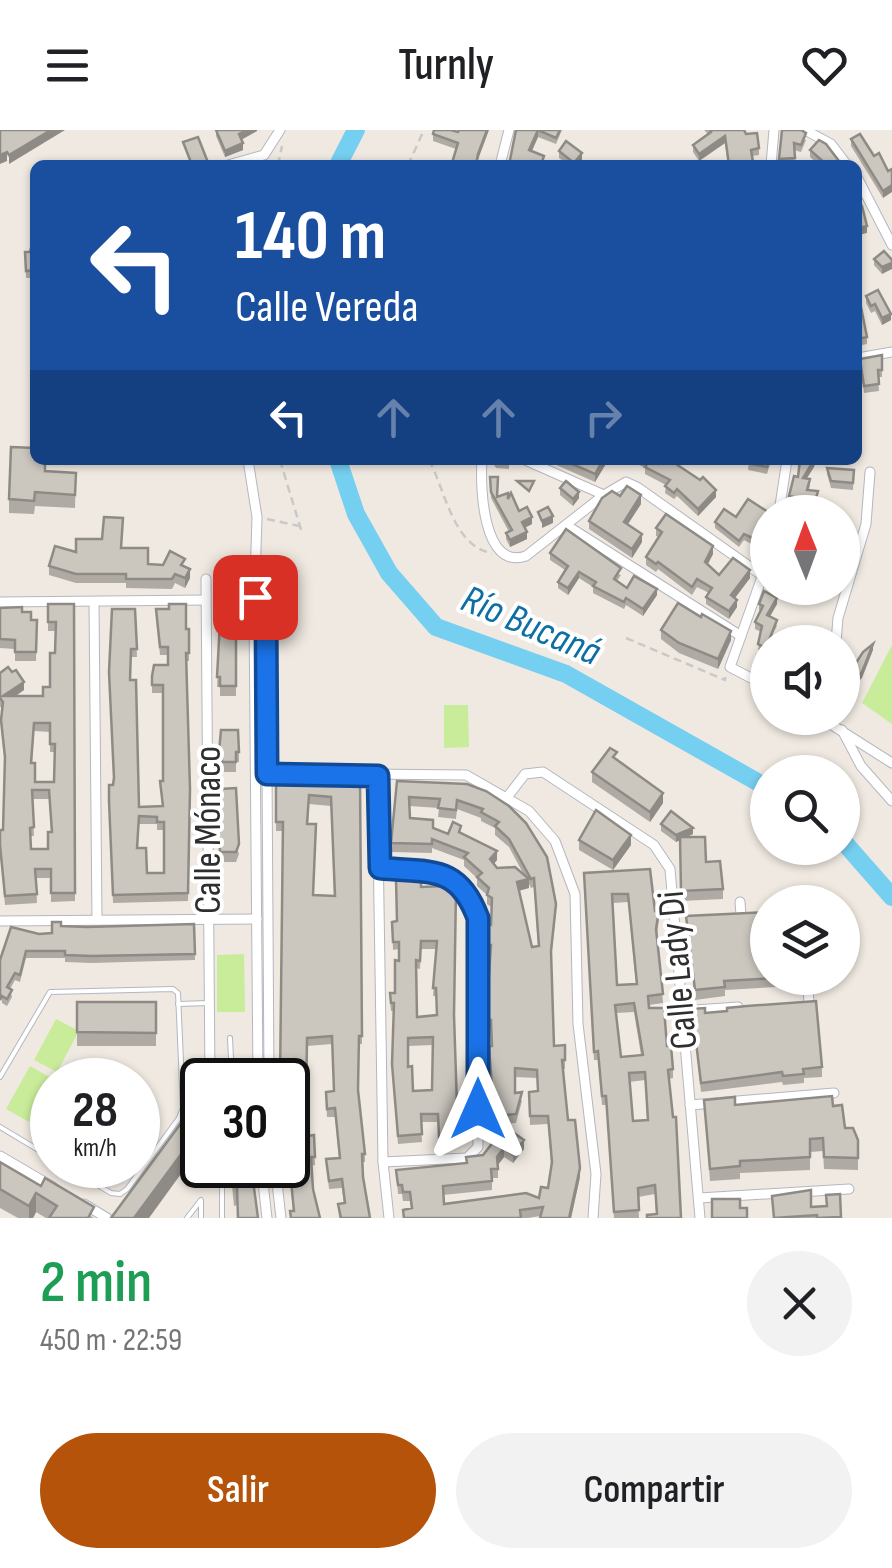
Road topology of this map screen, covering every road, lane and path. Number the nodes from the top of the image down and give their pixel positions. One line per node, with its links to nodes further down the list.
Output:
1 (280, 130): 7 (street)
2 (424, 130): 9 (path)
3 (509, 130): 10 (street)
4 (774, 130): 11 (street)
5 (805, 130): 12 (street)
6 (282, 144): 8 (path)
7 (246, 160)
8 (279, 160)
9 (410, 160)
10 (501, 160)
11 (771, 160)
12 (843, 160)
13 (862, 189): 14 (street)
14 (887, 226): 15 (street)
15 (892, 245)
16 (892, 352): 17 (street)
17 (862, 357)
18 (249, 465): 27 (street)
19 (282, 465): 29 (path)
20 (432, 465): 31 (path)
21 (482, 465): 31 (street)
22 (537, 465): 25 (street)
23 (787, 465): 26 (street)
24 (870, 472): 39 (street)
25 (604, 495): 28 (street); 32 (street)
26 (782, 495)
27 (257, 517): 29 (path); 34 (street)
28 (566, 525): 31 (street); 40 (street)
29 (300, 526): 30 (path)
30 (302, 533)
31 (499, 550)
32 (750, 566)
33 (206, 579): 35 (street, Calle Mónaco)
34 (255, 597): 47 (street); 60 (street)
35 (206, 600): 37 (street); 55 (street, Calle Mónaco)
36 (0, 602): 37 (street)
37 (94, 603): 61 (street)
38 (753, 605): 40 (street)
39 (837, 625)
40 (741, 636): 42 (street)
41 (626, 638): 42 (path)
42 (730, 667): 43 (street)
43 (750, 678)
44 (845, 735): 50 (street)
45 (850, 735): 46 (street)
46 (892, 763)
47 (267, 774): 48 (street); 58 (street)
48 (378, 776): 49 (street); 51 (street)
49 (508, 796): 59 (street, Calle Lady Di); 98 (street)
50 (892, 801)
51 (380, 868): 81 (street); 81 (street)
52 (740, 902): 54 (street)
53 (750, 914): 54 (street)
54 (741, 915): 56 (street)
55 (209, 916): 60 (street); 61 (street); 64 (street, Calle Mónaco)
56 (724, 916)
57 (690, 917): 59 (street)
58 (268, 918): 60 (street); 73 (street)
59 (674, 918): 68 (street, Calle Lady Di)
60 (256, 919): 72 (street)
61 (97, 920): 62 (street)
62 (0, 921)
63 (811, 995): 66 (street)
64 (210, 1003): 65 (lane); 70 (street, Calle Mónaco)
65 (178, 1004): 74 (lane); 78 (lane)
66 (791, 1004)
67 (754, 1006): 68 (street)
68 (680, 1011): 76 (street, Calle Lady Di)
69 (230, 1038): 71 (lane)
70 (210, 1058)
71 (231, 1058)
72 (258, 1058)
73 (269, 1058)
74 (0, 1077)
75 (834, 1094): 76 (street)
76 (690, 1105): 89 (street, Calle Lady Di)
77 (0, 1127): 79 (lane)
78 (160, 1144)
79 (30, 1145)
80 (0, 1156): 88 (street)
81 (384, 1162): 97 (street)
82 (103, 1188): 83 (lane)
83 (127, 1188)
84 (222, 1188): 94 (lane)
85 (263, 1188): 95 (street)
86 (278, 1188): 96 (street)
87 (848, 1189): 89 (street)
88 (61, 1192)
89 (698, 1198): 99 (street, Calle Lady Di)
90 (77, 1200): 91 (street)
91 (107, 1218)
92 (187, 1218): 93 (lane)
93 (200, 1218)
94 (222, 1218)
95 (266, 1218)
96 (281, 1218)
97 (389, 1218)
98 (593, 1218)
99 (700, 1218)

